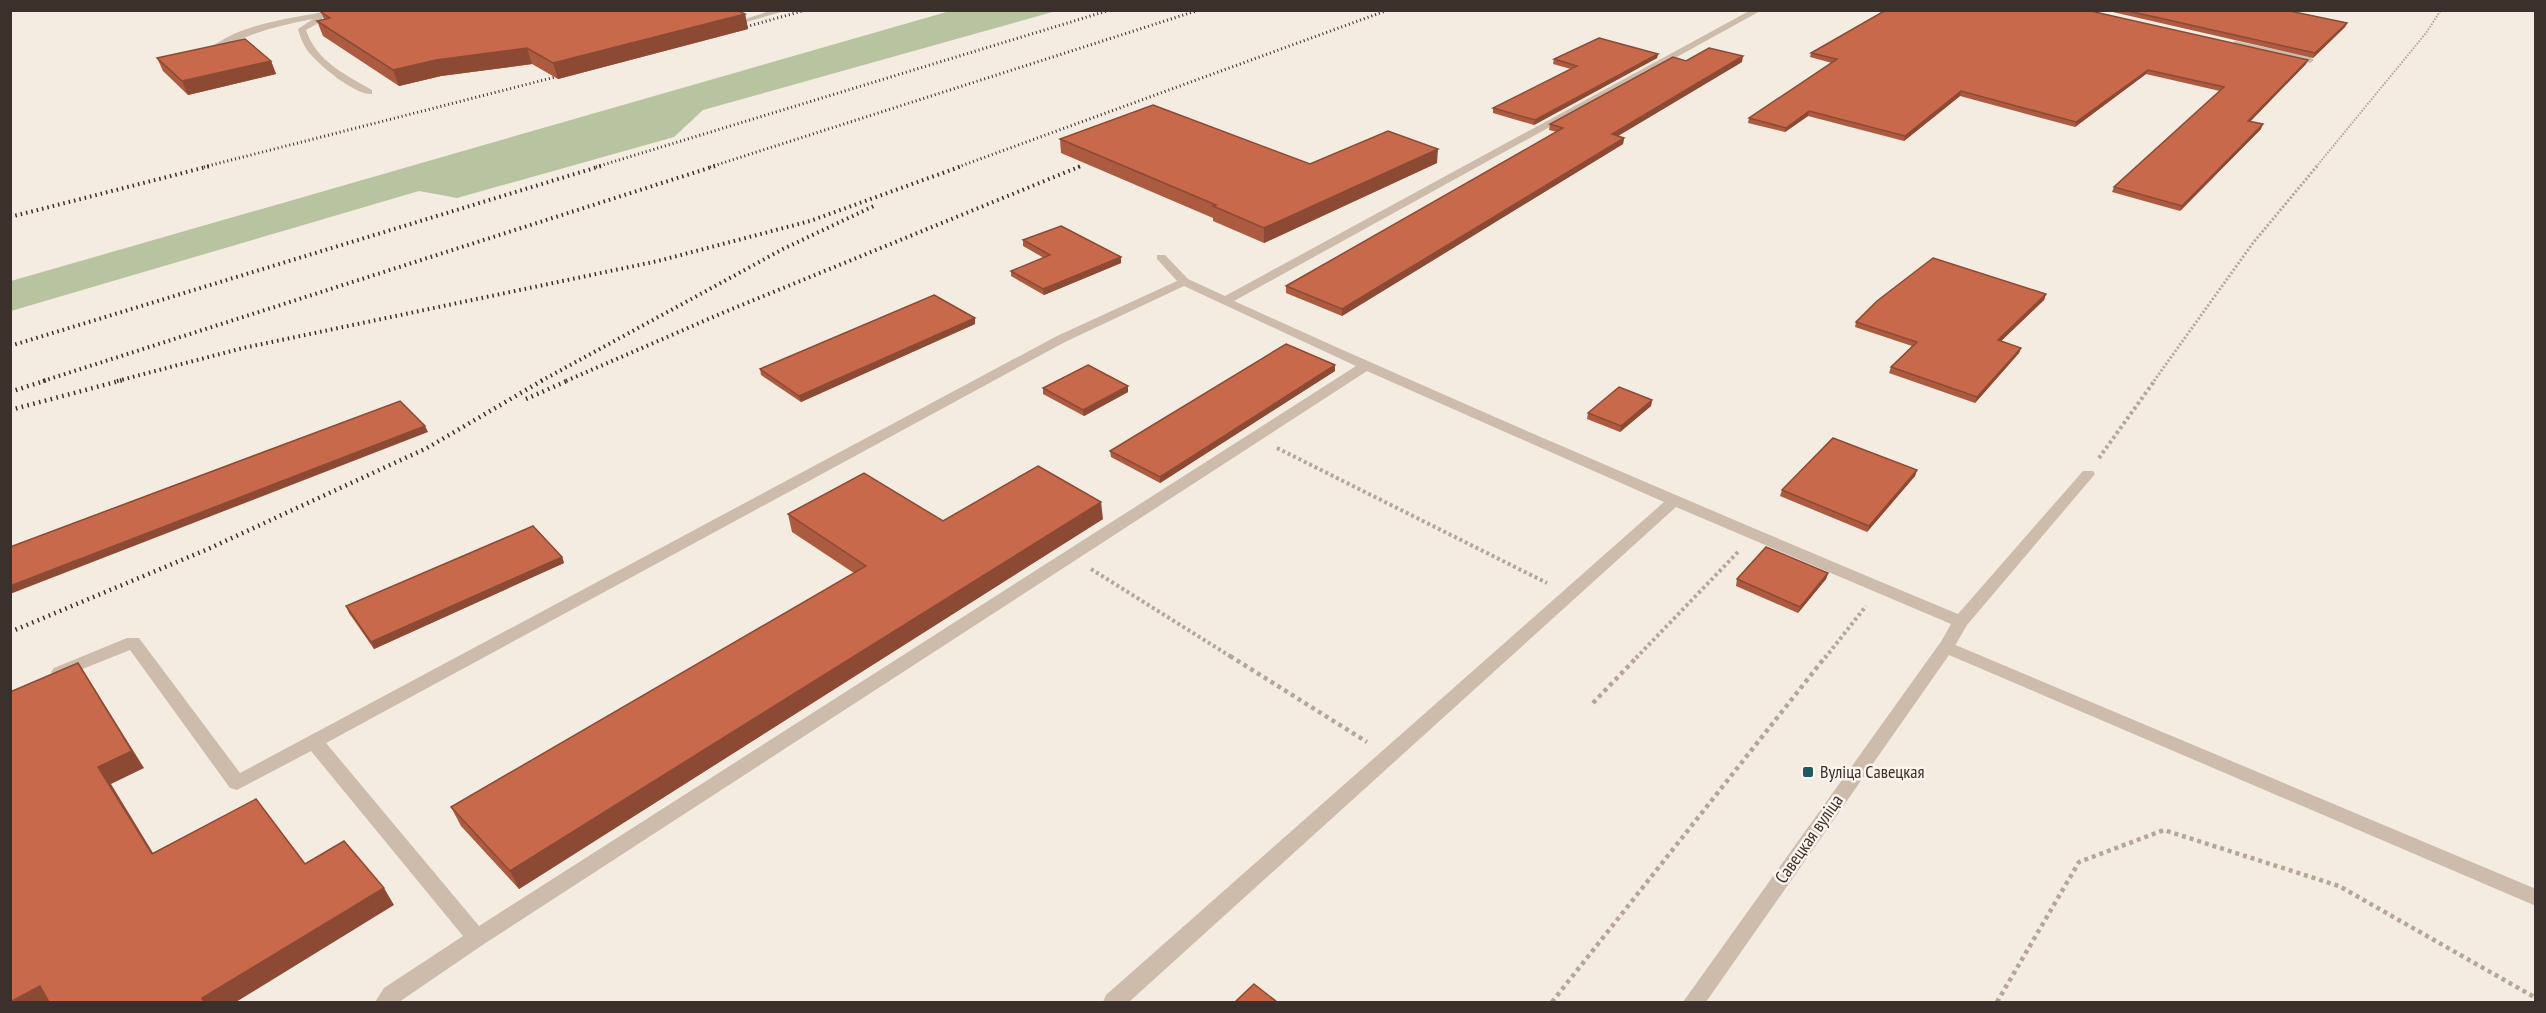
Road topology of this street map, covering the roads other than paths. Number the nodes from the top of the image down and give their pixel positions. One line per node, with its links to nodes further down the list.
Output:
1 (348, 10): 4 (street)
2 (784, 10): 5 (street)
3 (1758, 10): 12 (street)
4 (327, 15): 7 (street); 9 (street)
5 (742, 21)
6 (2229, 43): 8 (street)
7 (206, 55)
8 (2310, 60)
9 (369, 92)
10 (1161, 257): 11 (street)
11 (1184, 282): 12 (street); 19 (street)
12 (1225, 301): 13 (street)
13 (1366, 366): 15 (street); 21 (street)
14 (2088, 474): 16 (street, Савецкая вуліца)
15 (1674, 501): 16 (street); 23 (street)
16 (1961, 622): 17 (street, Савецкая вуліца)
17 (1946, 646): 20 (street); 24 (street, Савецкая вуліца)
18 (41, 680): 19 (street)
19 (314, 742): 21 (street)
20 (2535, 898)
21 (477, 938): 22 (street)
22 (386, 1002)
23 (1114, 1002)
24 (1694, 1002)

